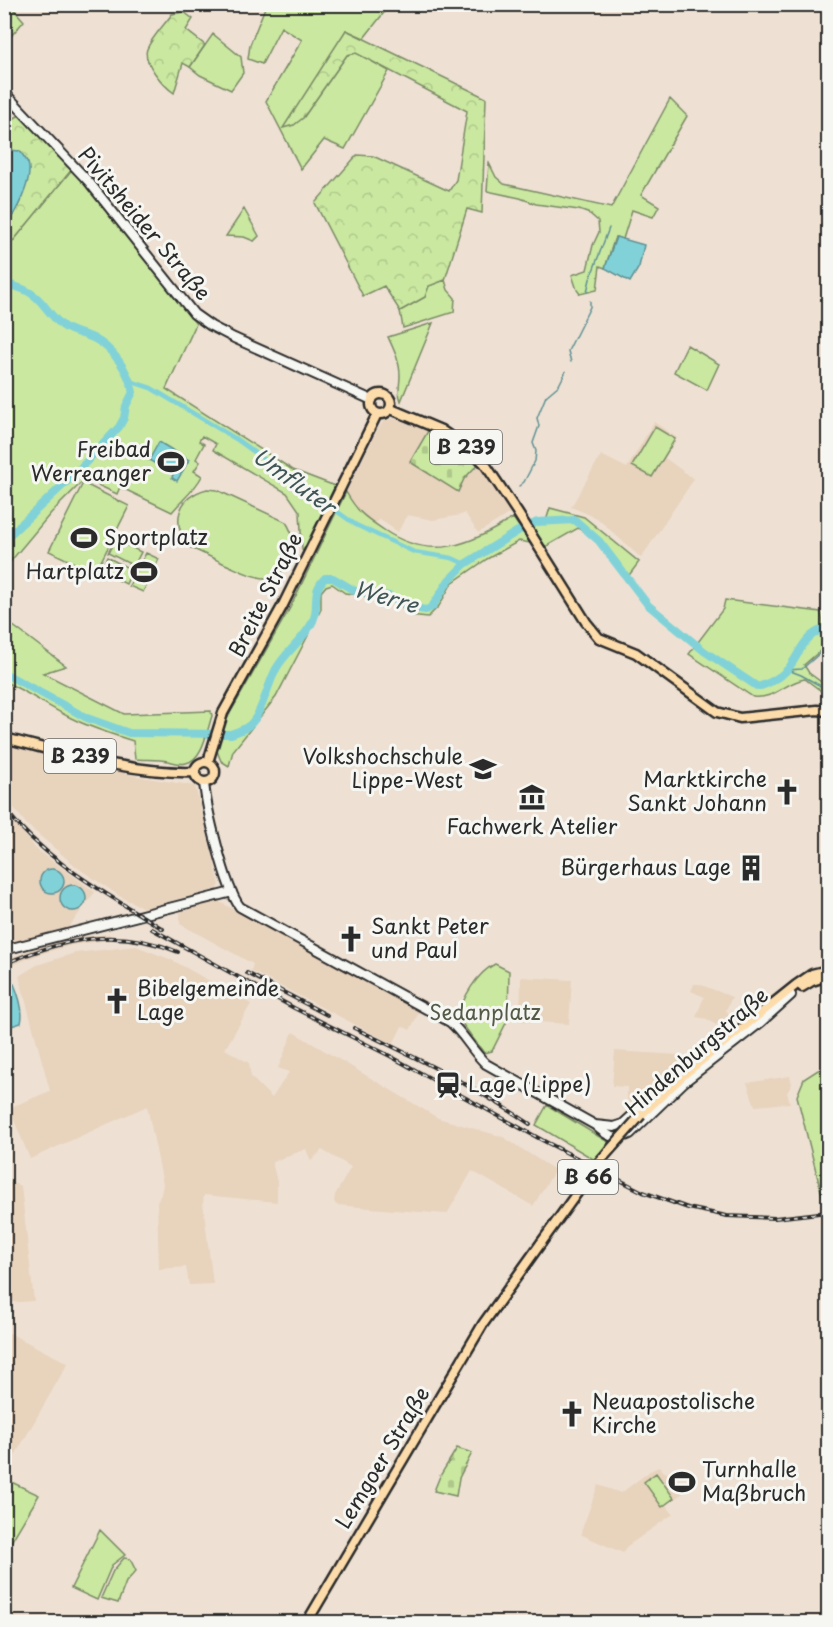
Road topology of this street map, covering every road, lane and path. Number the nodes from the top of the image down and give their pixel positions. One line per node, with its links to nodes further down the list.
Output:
1 (4, 92): 2 (main road, Pivitsheider Straße)
2 (372, 400): 3 (main road, Pivitsheider Straße / B 239); 4 (main road)
3 (391, 409): 4 (main road); 5 (main road, Pivitsheider Straße / B 239)
4 (377, 414): 7 (main road, Breite Straße)
5 (828, 711)
6 (4, 738): 8 (main road, B 239)
7 (208, 762): 8 (main road); 9 (main road)
8 (195, 772): 9 (main road)
9 (204, 782): 10 (main road)
10 (232, 892): 11 (main road); 16 (main road)
11 (4, 950)
12 (827, 972): 13 (main road, Hindenburgstraße / B 66); 14 (main road, Hindenburgstraße / B 66)
13 (791, 995): 15 (main road, Hindenburgstraße / B 66); 16 (main road, Hindenburgstraße)
14 (727, 1040): 15 (main road, Hindenburgstraße / B 66); 16 (main road, Hindenburgstraße)
15 (703, 1060): 17 (main road, Hindenburgstraße / B 66, bridge)
16 (600, 1127)
17 (491, 1314): 18 (main road, Lemgoer Straße / B 66)
18 (307, 1623)

